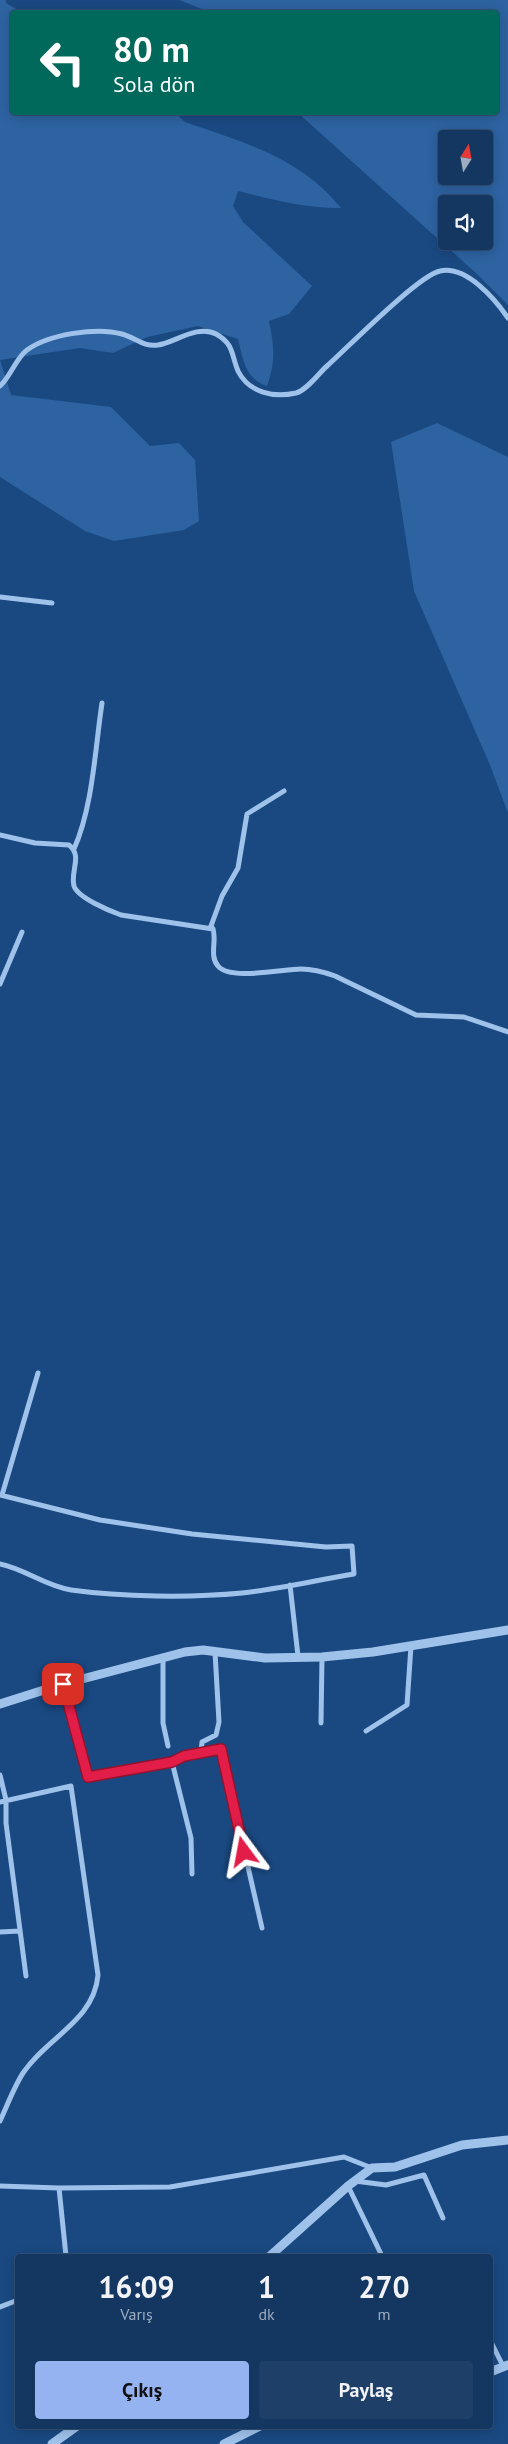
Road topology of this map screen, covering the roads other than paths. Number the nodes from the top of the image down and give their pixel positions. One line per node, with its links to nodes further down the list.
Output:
1 (508, 318): 2 (street)
2 (0, 386)
3 (0, 597): 4 (street)
4 (52, 603)
5 (102, 703): 8 (street)
6 (284, 791): 9 (street)
7 (0, 835): 8 (street)
8 (74, 849): 9 (street)
9 (213, 929): 12 (street)
10 (22, 932): 11 (street)
11 (0, 984)
12 (508, 1032)
13 (38, 1372): 14 (street)
14 (1, 1495): 16 (street)
15 (0, 1564): 16 (street)
16 (290, 1585): 20 (street)
17 (508, 1630): 18 (street)
18 (411, 1646): 21 (street); 26 (street)
19 (215, 1652): 20 (street); 22 (street); 28 (street)
20 (298, 1656): 21 (street)
21 (322, 1657): 25 (street)
22 (163, 1659): 23 (street); 27 (street)
23 (63, 1684): 24 (street); 29 (street)
24 (0, 1704)
25 (321, 1722)
26 (366, 1731)
27 (168, 1746)
28 (201, 1753): 29 (street); 33 (street)
29 (172, 1762): 32 (street)
30 (0, 1775): 31 (street)
31 (3, 1801): 34 (street); 37 (street)
32 (192, 1874)
33 (262, 1928)
34 (20, 1931): 35 (street); 36 (street)
35 (0, 1932)
36 (26, 1976)
37 (0, 2121)
38 (508, 2140): 39 (street)
39 (372, 2168): 40 (street); 42 (street)
40 (351, 2184): 43 (street); 45 (street); 46 (street)
41 (0, 2186): 42 (street)
42 (59, 2188): 44 (street)
43 (443, 2218)
44 (66, 2254)
45 (272, 2254)
46 (381, 2254)
47 (15, 2301): 48 (street)
48 (0, 2307)
49 (493, 2345): 50 (street)
50 (506, 2366): 51 (street)
51 (493, 2371)
52 (73, 2429): 54 (street)
53 (254, 2429): 55 (street)
54 (52, 2444)
55 (224, 2444)

